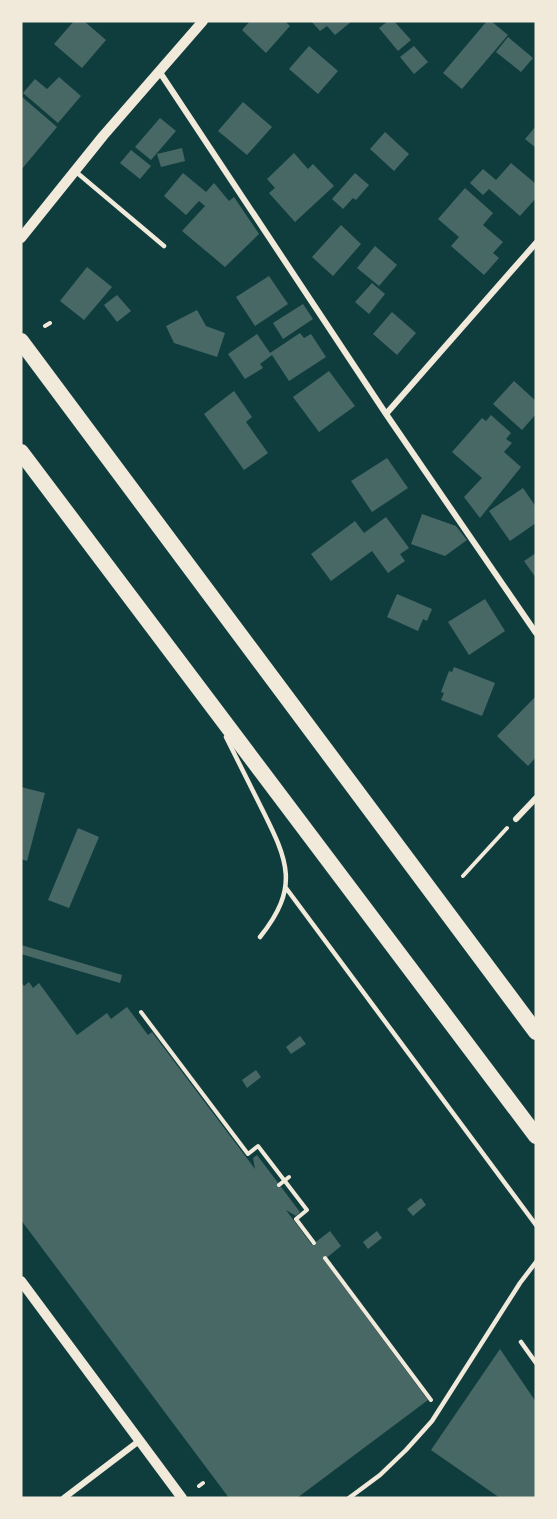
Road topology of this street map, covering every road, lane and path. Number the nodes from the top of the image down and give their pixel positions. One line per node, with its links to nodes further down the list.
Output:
1 (203, 21): 2 (street)
2 (159, 71): 3 (street); 10 (street)
3 (75, 171): 4 (street); 6 (lane)
4 (21, 238)
5 (536, 243): 10 (street)
6 (164, 246)
7 (50, 323): 8 (path)
8 (45, 326)
9 (21, 341): 20 (highway)
10 (386, 414): 12 (street)
11 (21, 452): 13 (highway)
12 (536, 633)
13 (206, 697): 17 (lane); 21 (highway)
14 (536, 798): 15 (street)
15 (516, 819): 16 (path)
16 (464, 876)
17 (286, 888): 18 (lane); 25 (lane)
18 (260, 937)
19 (141, 1012): 23 (path)
20 (536, 1032)
21 (536, 1136)
22 (289, 1177): 23 (path)
23 (284, 1180): 24 (path); 26 (path)
24 (279, 1185)
25 (536, 1225)
26 (314, 1243)
27 (325, 1258): 32 (path)
28 (536, 1262): 32 (lane)
29 (21, 1281): 33 (street)
30 (521, 1342): 31 (lane)
31 (536, 1363)
32 (439, 1410): 36 (lane)
33 (139, 1441): 34 (street); 35 (street)
34 (64, 1498)
35 (182, 1498)
36 (349, 1498)

